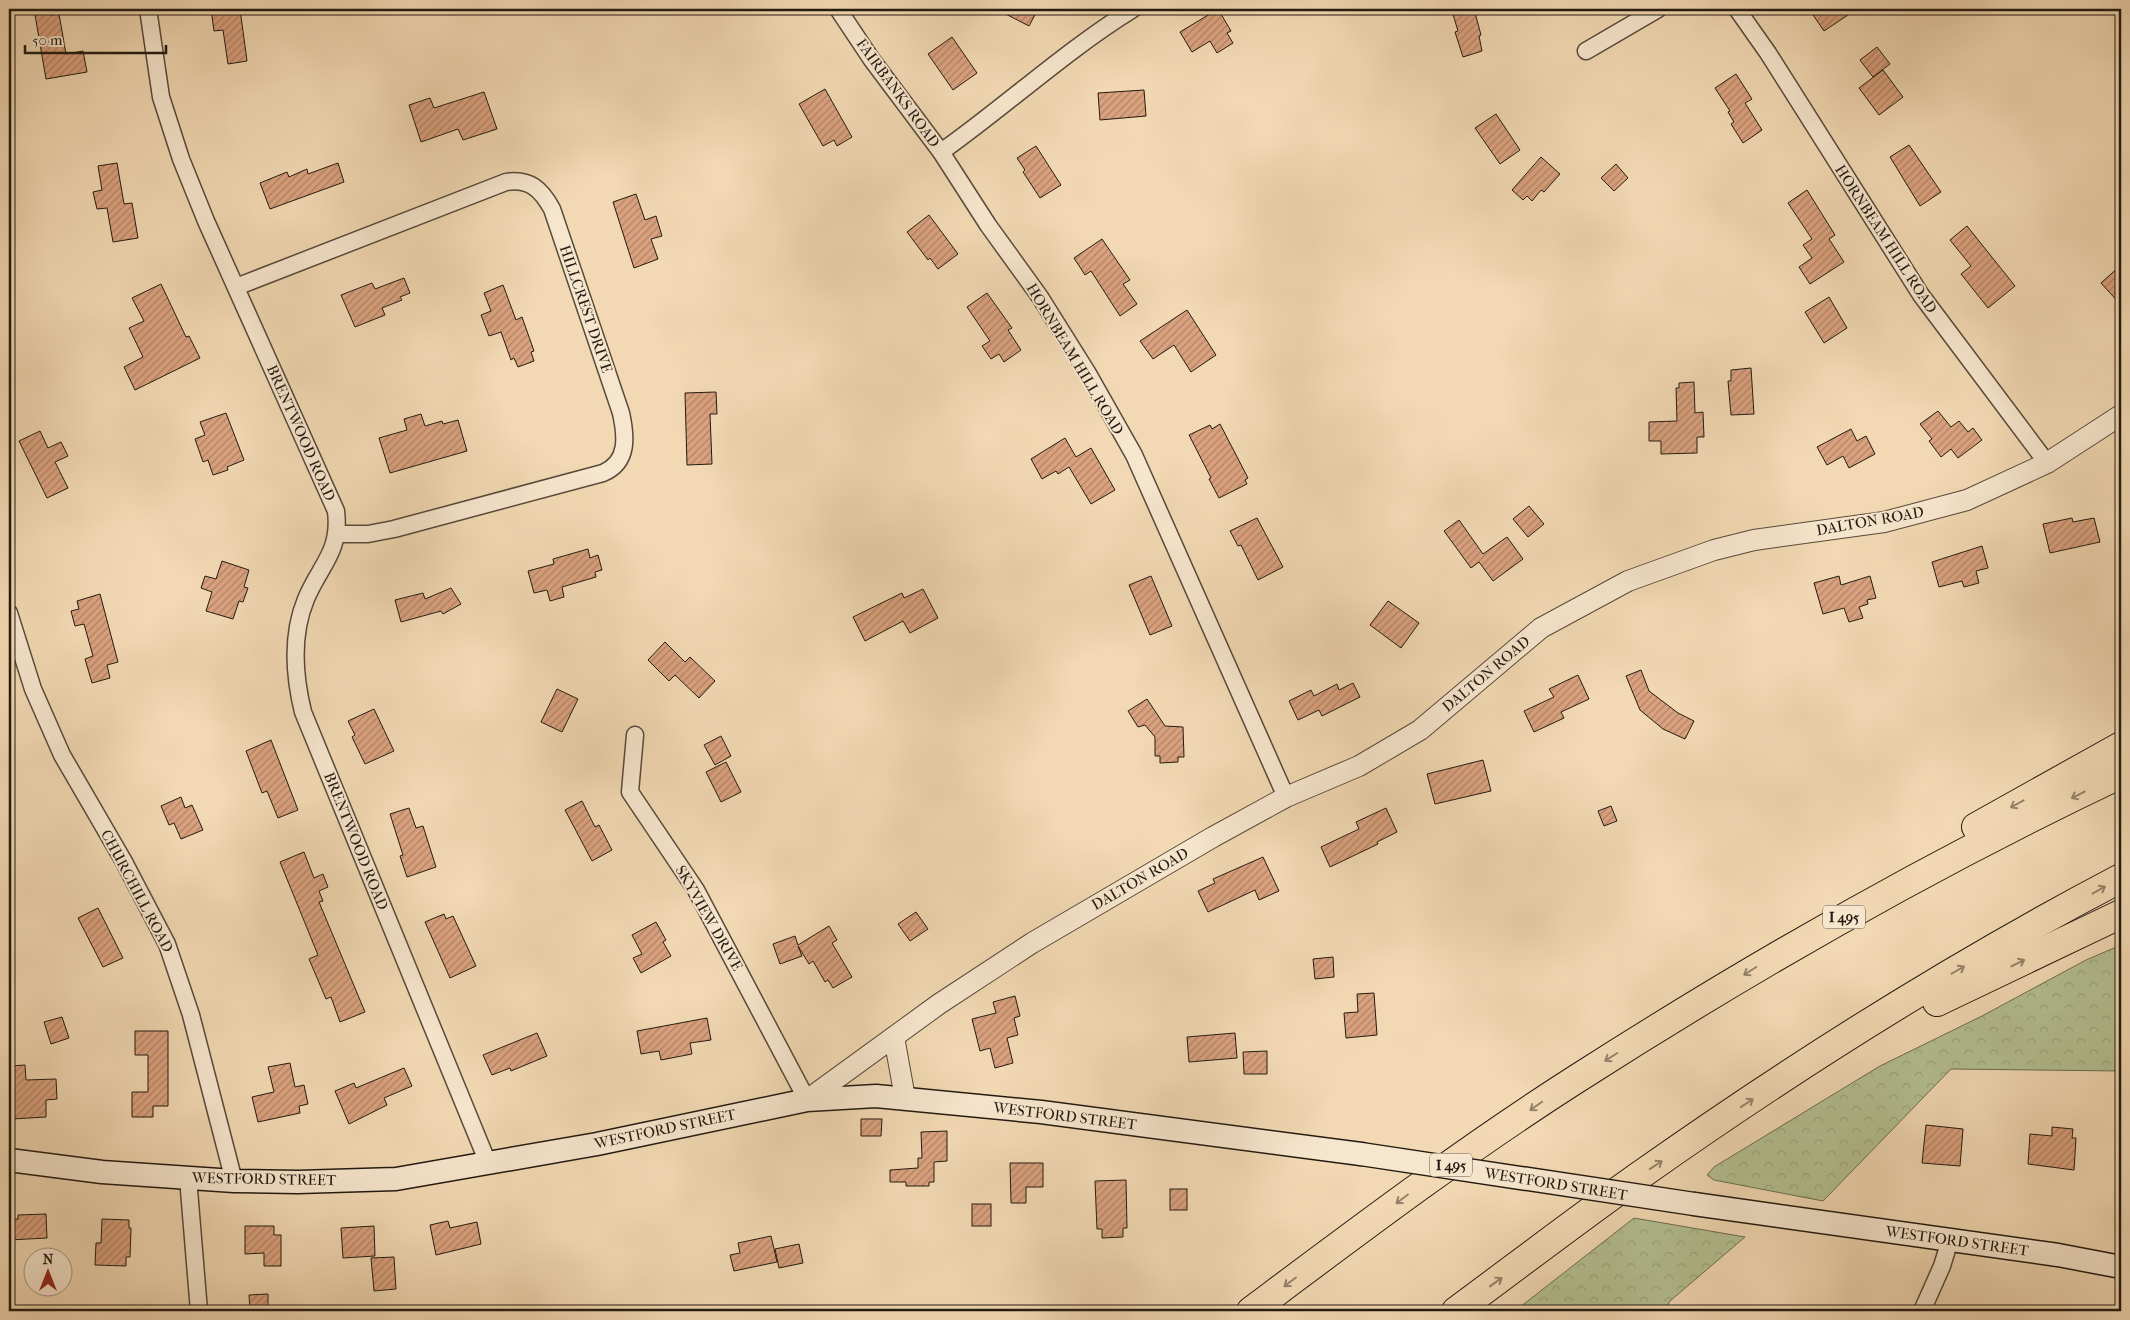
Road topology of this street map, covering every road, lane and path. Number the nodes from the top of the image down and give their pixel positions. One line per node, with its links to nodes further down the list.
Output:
1 (148, 9): 8 (street, BRENTWOOD ROAD)
2 (838, 9): 7 (street, FAIRBANKS ROAD)
3 (1133, 9): 7 (street)
4 (1658, 9): 6 (street)
5 (1737, 9): 10 (street, HORNBEAM HILL ROAD)
6 (1586, 51)
7 (941, 152): 16 (street, HORNBEAM HILL ROAD)
8 (236, 287): 11 (street, BRENTWOOD ROAD); 11 (street, HILLCREST DRIVE)
9 (2121, 415): 10 (street, DALTON ROAD)
10 (2047, 463): 16 (street, DALTON ROAD)
11 (337, 534): 25 (street, BRENTWOOD ROAD)
12 (9, 613): 27 (street, CHURCHILL ROAD)
13 (635, 735): 23 (street, SKYVIEW DRIVE)
14 (2121, 746): 19 (highway, one-way to 19)
15 (2121, 774): 19 (highway, I 495, one-way to 19)
16 (1286, 797): 20 (street, DALTON ROAD)
17 (2121, 878): 21 (highway, one-way to 17)
18 (2121, 914): 21 (highway, one-way to 18)
19 (1785, 950): 31 (highway, I 495, one-way to 31)
20 (894, 1037): 22 (street); 23 (street, DALTON ROAD)
21 (1800, 1067): 32 (highway, one-way to 21)
22 (905, 1098): 23 (main road, WESTFORD STREET); 28 (main road, WESTFORD STREET, bridge)
23 (808, 1100): 25 (main road, WESTFORD STREET)
24 (9, 1160): 26 (main road, WESTFORD STREET)
25 (488, 1163): 27 (main road, WESTFORD STREET)
26 (188, 1178): 27 (main road, WESTFORD STREET); 30 (street)
27 (234, 1180)
28 (1950, 1240): 29 (main road, WESTFORD STREET); 33 (street)
29 (2121, 1267)
30 (199, 1311)
31 (1251, 1311)
32 (1456, 1311)
33 (1922, 1311)

